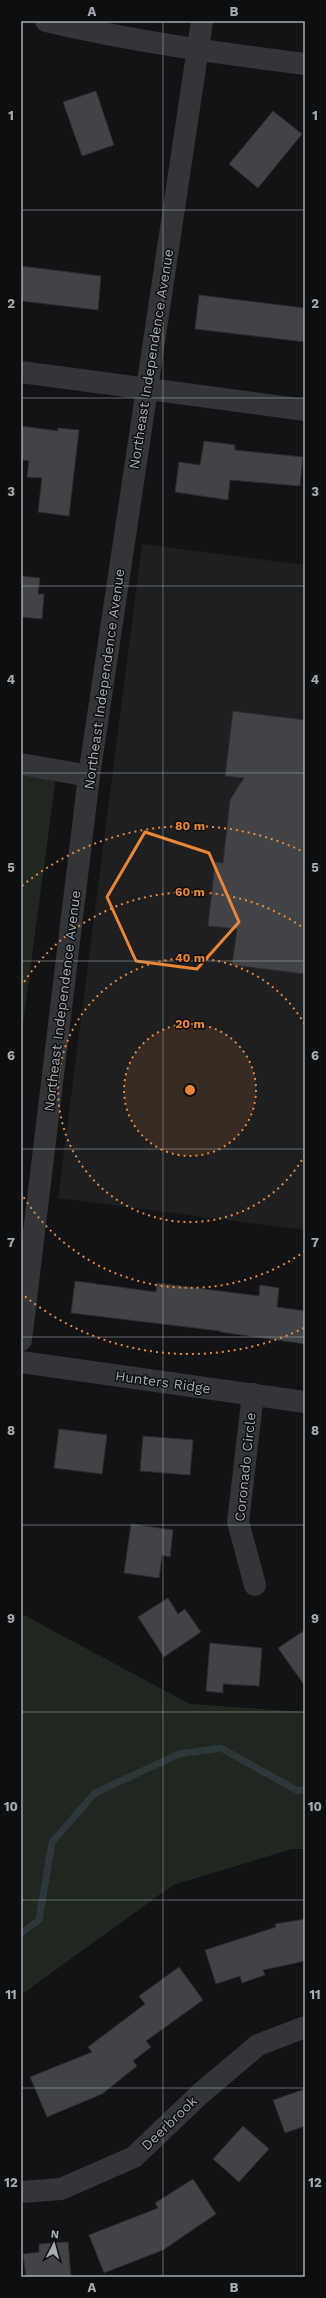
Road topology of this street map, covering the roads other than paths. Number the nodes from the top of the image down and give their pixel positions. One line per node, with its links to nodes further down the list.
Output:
1 (46, 21): 3 (street)
2 (202, 21): 3 (street, Northeast Independence Avenue)
3 (198, 50): 4 (street); 6 (street, Northeast Independence Avenue)
4 (305, 64)
5 (21, 372): 6 (street)
6 (146, 388): 7 (street); 9 (street, Northeast Independence Avenue)
7 (305, 410)
8 (21, 764): 9 (street)
9 (89, 776): 10 (street, Northeast Independence Avenue)
10 (21, 1340)
11 (21, 1362): 12 (street, Hunters Ridge)
12 (253, 1394): 13 (street, Hunters Ridge); 14 (street, Coronado Circle)
13 (305, 1402)
14 (255, 1585)
15 (305, 2027): 16 (street, Deerbrook)
16 (21, 2192)

